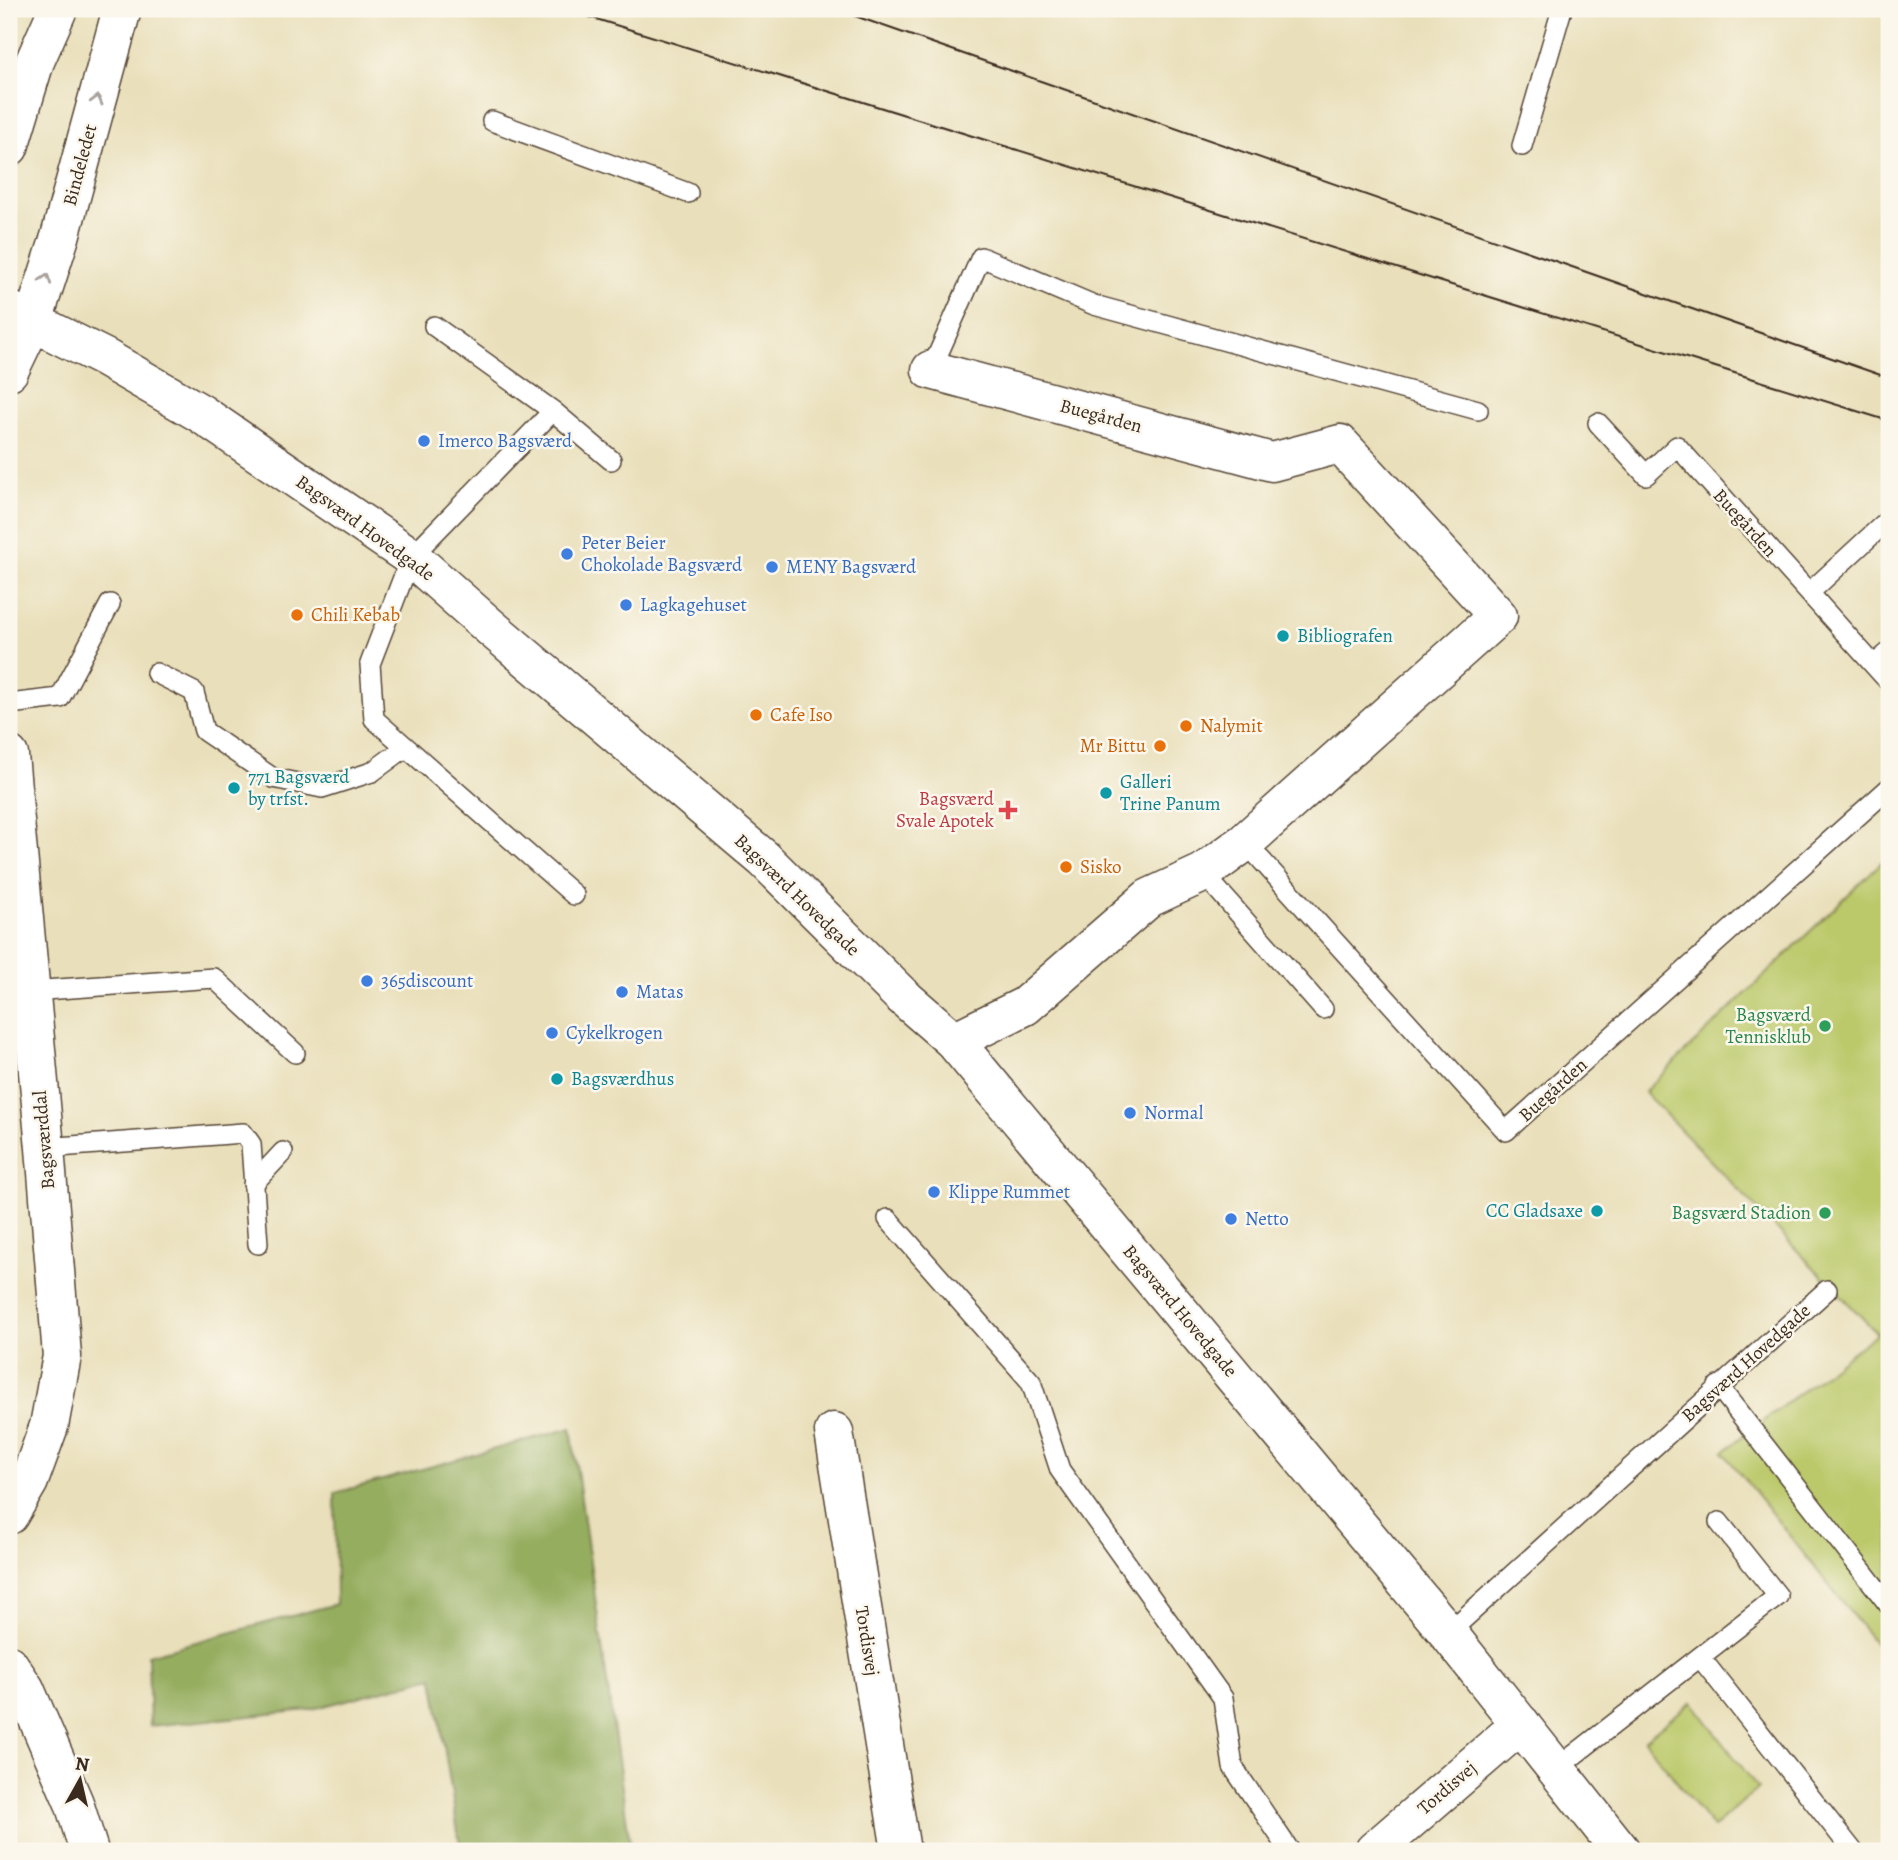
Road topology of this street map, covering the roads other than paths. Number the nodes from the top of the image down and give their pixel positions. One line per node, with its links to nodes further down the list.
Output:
1 (58, 9): 6 (street)
2 (122, 9): 8 (street, Bindeledet, one-way to 2)
3 (1562, 9): 5 (lane)
4 (492, 121): 7 (lane)
5 (1522, 146)
6 (9, 147)
7 (688, 193)
8 (21, 315): 11 (street, Bindeledet); 17 (street, Bagsværd Hovedgade)
9 (434, 327): 13 (lane)
10 (931, 370): 12 (lane, Buegården); 28 (street, Buegården)
11 (9, 371)
12 (1478, 410)
13 (553, 411): 15 (lane); 17 (lane)
14 (1598, 423): 18 (lane, Buegården)
15 (611, 460)
16 (1889, 519): 18 (lane)
17 (411, 557): 25 (lane); 33 (street, Bagsværd Hovedgade)
18 (1809, 593): 21 (lane, Buegården)
19 (110, 604): 24 (lane)
20 (1889, 652): 21 (lane)
21 (1874, 665): 23 (lane, Buegården)
22 (156, 673): 25 (lane)
23 (1889, 682)
24 (9, 704)
25 (405, 747): 30 (lane)
26 (9, 755): 31 (street, Bagsværddal)
27 (1889, 788): 28 (lane, Buegården)
28 (1245, 842): 29 (street, Buegården)
29 (1203, 873): 32 (lane); 33 (street, Buegården)
30 (574, 895)
31 (30, 991): 34 (lane); 35 (street, Bagsværddal)
32 (1323, 1009)
33 (954, 1041): 46 (street, Bagsværd Hovedgade)
34 (295, 1053)
35 (45, 1148): 37 (lane); 43 (street, Bagsværddal)
36 (284, 1152): 37 (lane)
37 (253, 1184): 39 (lane)
38 (888, 1219): 54 (lane)
39 (258, 1244)
40 (1827, 1290): 41 (lane, Bagsværd Hovedgade)
41 (1718, 1386): 45 (lane); 46 (lane, Bagsværd Hovedgade)
42 (834, 1432): 53 (street, Tordisvej)
43 (9, 1515)
44 (1719, 1522): 47 (lane)
45 (1889, 1605)
46 (1448, 1633): 49 (street, Bagsværd Hovedgade)
47 (1700, 1657): 50 (lane); 56 (lane)
48 (9, 1665): 52 (street)
49 (1521, 1724): 50 (street, Bagsværd Hovedgade); 51 (street, Tordisvej)
50 (1556, 1769): 55 (street, Bagsværd Hovedgade)
51 (1380, 1849)
52 (89, 1851)
53 (901, 1851)
54 (1290, 1851)
55 (1621, 1851)
56 (1853, 1851)

